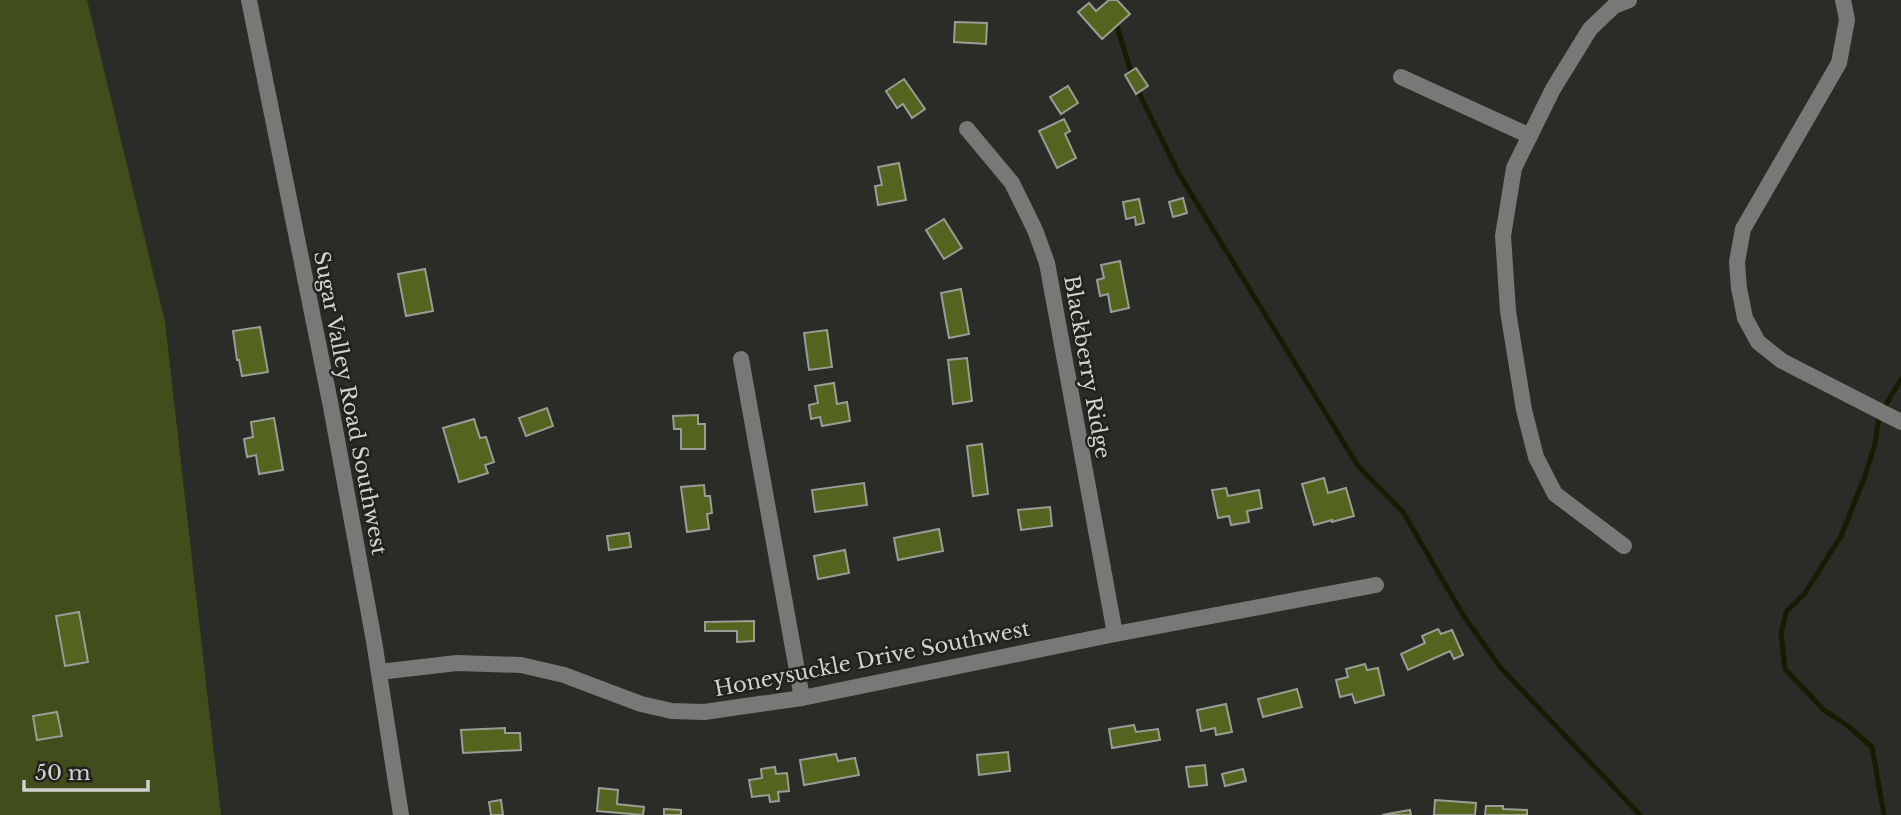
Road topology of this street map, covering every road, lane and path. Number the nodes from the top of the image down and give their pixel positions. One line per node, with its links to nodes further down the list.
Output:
1 (249, 0): 12 (street, Sugar Valley Road Southwest)
2 (1629, 0): 6 (street)
3 (1843, 0): 8 (street)
4 (1401, 77): 6 (street)
5 (967, 129): 11 (street, Blackberry Ridge)
6 (1530, 136): 9 (street)
7 (741, 359): 13 (street)
8 (1901, 422)
9 (1624, 545)
10 (1376, 585): 11 (street, Honeysuckle Drive Southwest)
11 (1115, 634): 13 (street, Honeysuckle Drive Southwest)
12 (379, 672): 13 (street, Honeysuckle Drive Southwest); 14 (street, Sugar Valley Road Southwest)
13 (803, 698)
14 (401, 815)

